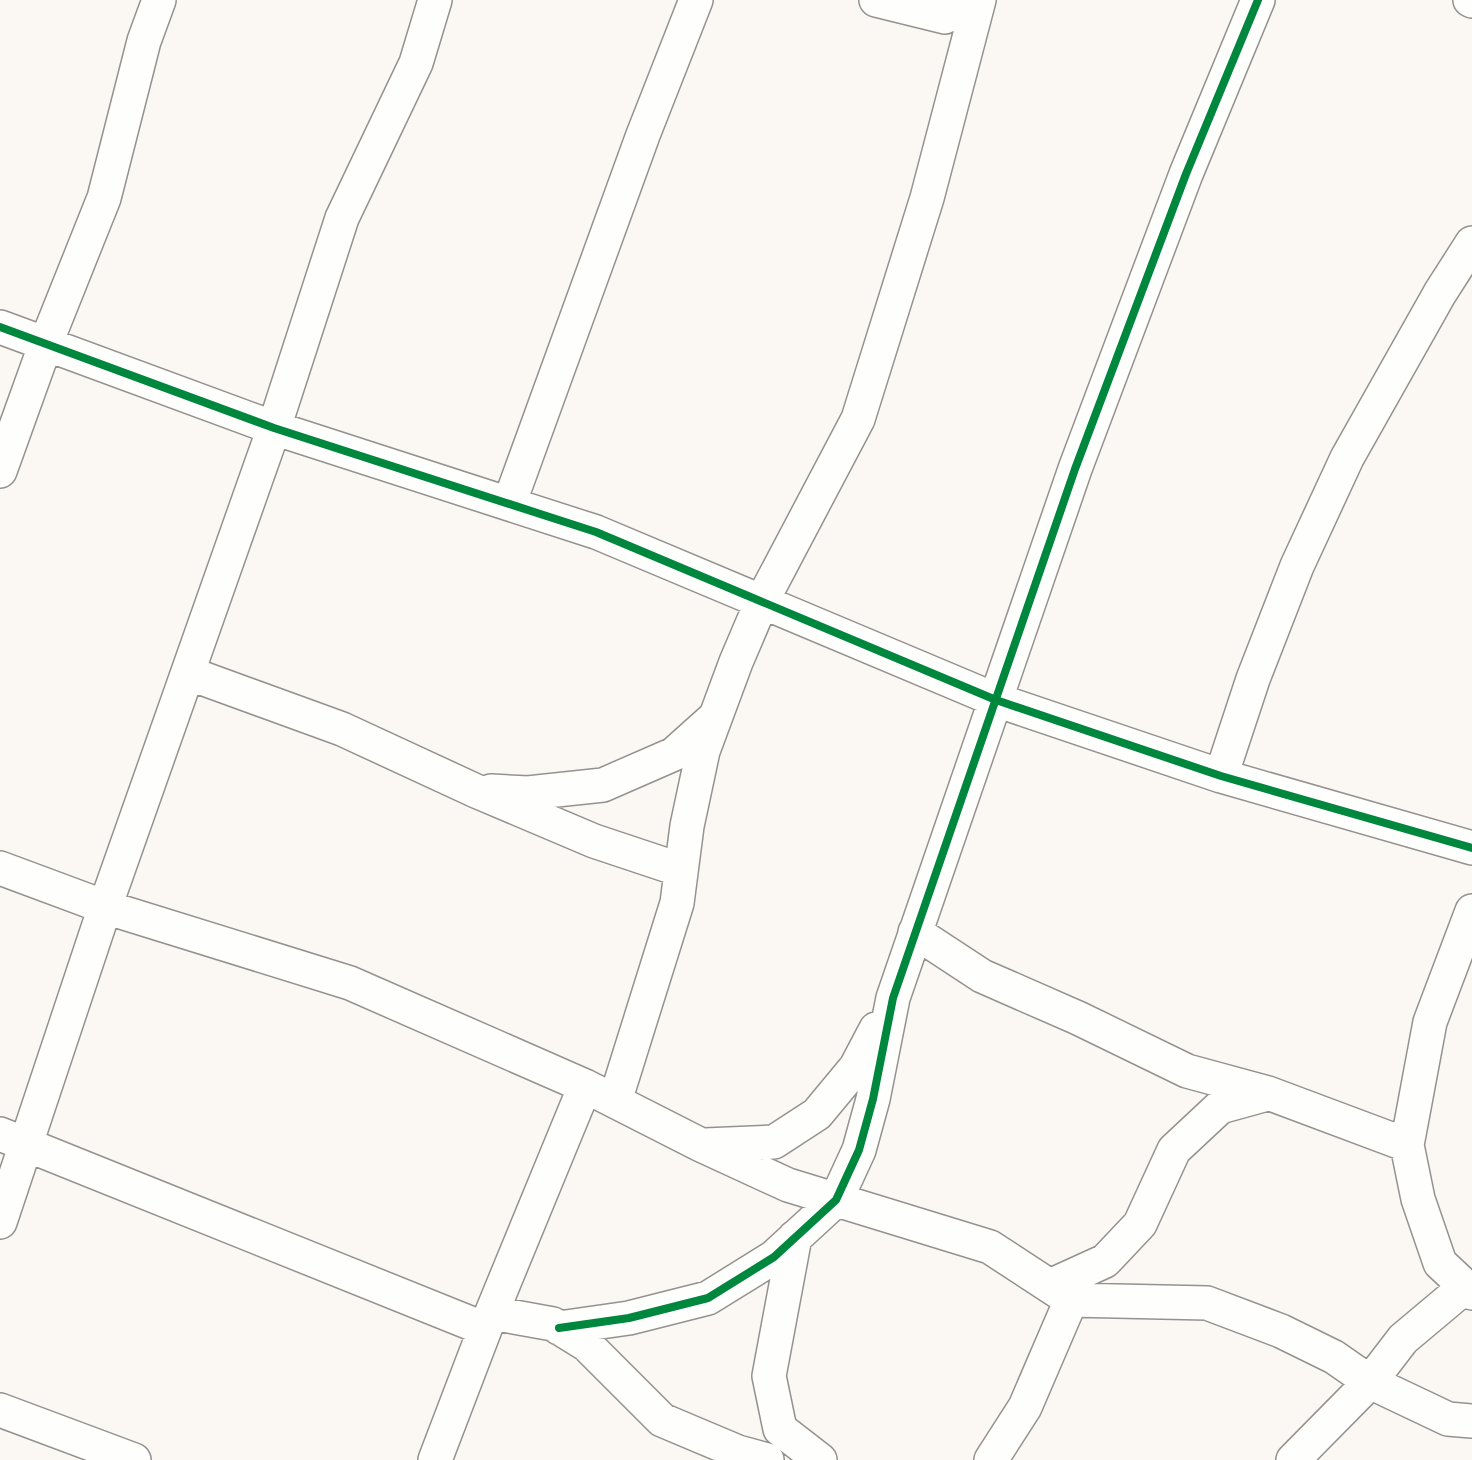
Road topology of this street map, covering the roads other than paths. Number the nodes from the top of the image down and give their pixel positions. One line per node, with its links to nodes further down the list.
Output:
1 (159, 0): 10 (street)
2 (435, 0): 11 (street)
3 (696, 0): 13 (street)
4 (876, 0): 5 (street)
5 (973, 0)
6 (979, 0): 14 (street)
7 (1258, 0): 16 (street)
8 (1472, 243): 18 (street)
9 (0, 327): 10 (street)
10 (46, 343): 11 (street); 12 (street)
11 (274, 428): 13 (street); 15 (street)
12 (0, 471)
13 (509, 504): 14 (street)
14 (762, 602): 16 (street); 17 (street)
15 (188, 673): 19 (street); 23 (street)
16 (996, 700): 18 (street); 25 (street)
17 (716, 715): 19 (street); 22 (street)
18 (1221, 776): 20 (street)
19 (476, 791): 22 (street)
20 (1472, 848)
21 (0, 868): 23 (street)
22 (681, 870): 29 (street)
23 (105, 907): 27 (street); 30 (street)
24 (1472, 911): 32 (street)
25 (915, 932): 26 (street); 28 (street)
26 (893, 998): 31 (street); 33 (street)
27 (585, 1086): 29 (street); 38 (street)
28 (1268, 1094): 32 (street); 37 (street)
29 (615, 1101): 31 (street)
30 (14, 1139): 34 (street); 38 (street)
31 (701, 1145): 33 (street)
32 (1407, 1145): 36 (street)
33 (836, 1200): 35 (street); 37 (street)
34 (0, 1222)
35 (795, 1237): 39 (street); 46 (street)
36 (1468, 1290): 40 (street)
37 (1061, 1293): 40 (street); 47 (street)
38 (489, 1321): 39 (street); 45 (street)
39 (559, 1328): 43 (street)
40 (1370, 1382): 42 (street); 48 (street)
41 (0, 1410): 44 (street)
42 (1472, 1421)
43 (742, 1458)
44 (134, 1460)
45 (435, 1460)
46 (820, 1460)
47 (991, 1460)
48 (1293, 1460)

